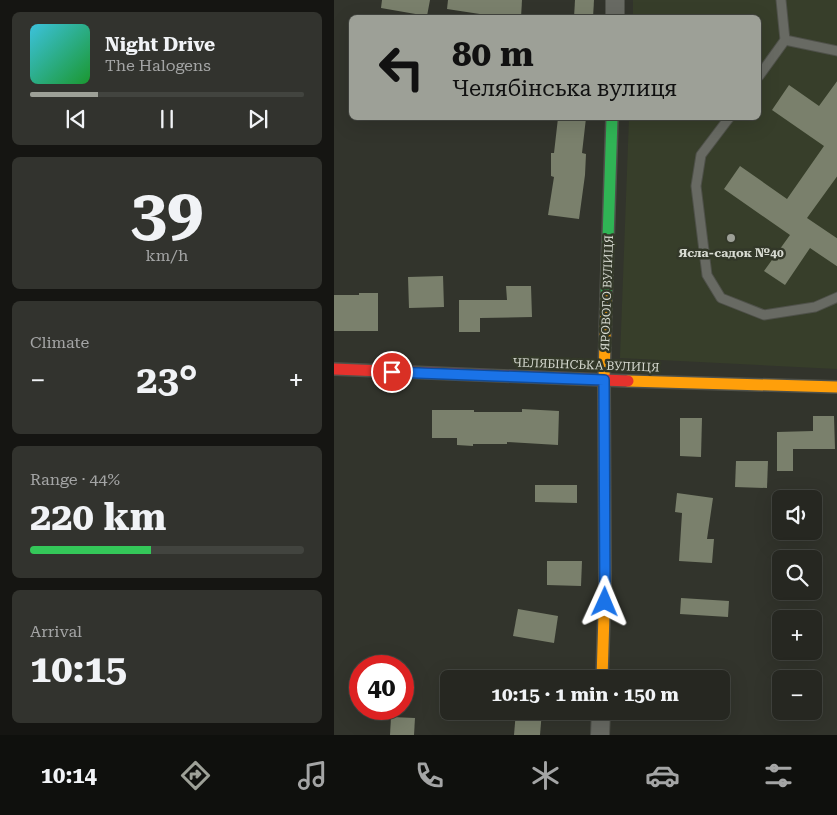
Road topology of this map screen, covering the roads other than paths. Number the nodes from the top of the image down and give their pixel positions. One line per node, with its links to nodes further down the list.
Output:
1 (615, 0): 3 (street)
2 (781, 0): 4 (lane)
3 (614, 15)
4 (785, 40): 5 (lane); 6 (lane)
5 (837, 51)
6 (761, 73)
7 (612, 120): 11 (street, ЯРОВОГО ВУЛИЦЯ)
8 (727, 120): 9 (lane)
9 (837, 297)
10 (334, 369): 11 (street, ЧЕЛЯБІНСЬКА ВУЛИЦЯ)
11 (604, 380): 12 (street, ЧЕЛЯБІНСЬКА ВУЛИЦЯ); 13 (street, ЯРОВОГО ВУЛИЦЯ)
12 (837, 387)
13 (602, 670)
14 (601, 720): 15 (street)
15 (600, 735)

